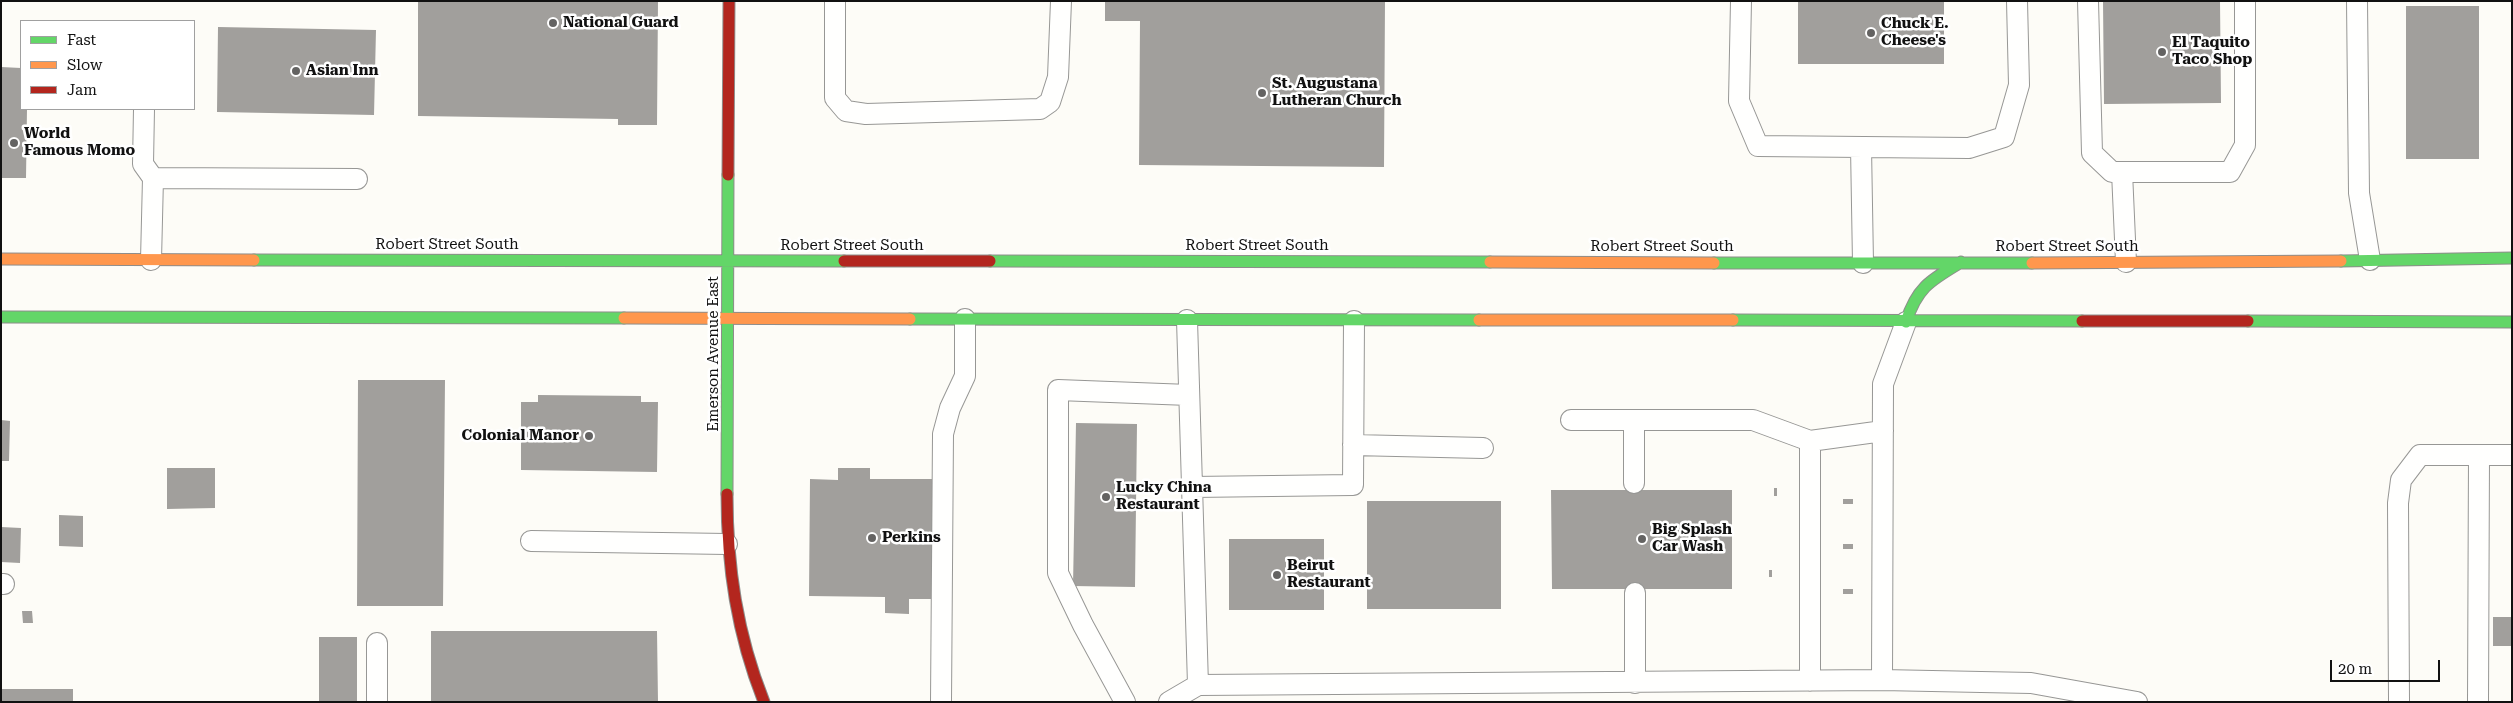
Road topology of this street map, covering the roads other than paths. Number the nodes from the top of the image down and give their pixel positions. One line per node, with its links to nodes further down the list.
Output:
1 (729, 1): 17 (main road, Emerson Avenue East)
2 (835, 1): 3 (lane)
3 (1061, 1)
4 (1741, 1): 10 (lane)
5 (2017, 1): 10 (lane)
6 (2088, 1): 11 (lane)
7 (2245, 1): 11 (lane)
8 (2357, 1): 18 (lane)
9 (144, 110): 12 (lane)
10 (1861, 147): 19 (lane)
11 (2122, 172): 21 (lane)
12 (153, 178): 13 (lane); 16 (lane)
13 (357, 178)
14 (2512, 258): 18 (main road, Robert Street South)
15 (1, 259): 16 (main road, Robert Street South)
16 (151, 260): 17 (main road, Robert Street South)
17 (729, 260): 19 (main road, Robert Street South); 23 (main road, Emerson Avenue East)
18 (2370, 260): 21 (main road, Robert Street South)
19 (1862, 262): 20 (main road, Robert Street South)
20 (1961, 262): 21 (main road, Robert Street South); 27 (main road)
21 (2126, 262)
22 (1, 317): 23 (main road)
23 (729, 319): 24 (main road); 41 (main road, Emerson Avenue East)
24 (965, 319): 25 (main road); 51 (lane)
25 (1187, 320): 26 (main road); 29 (lane)
26 (1354, 321): 27 (main road); 34 (lane)
27 (1906, 322): 28 (main road); 32 (lane)
28 (2512, 322)
29 (1189, 395): 39 (lane); 52 (lane)
30 (1571, 420): 31 (lane)
31 (1634, 420): 33 (lane); 38 (lane)
32 (1883, 431): 33 (lane); 44 (lane)
33 (1810, 440): 45 (lane)
34 (1353, 445): 35 (lane); 39 (lane)
35 (1483, 448)
36 (2479, 455): 37 (lane); 55 (lane); 56 (lane)
37 (2512, 455)
38 (1634, 483)
39 (1192, 487): 47 (lane)
40 (531, 540): 41 (lane)
41 (727, 544): 50 (main road, Emerson Avenue East)
42 (1635, 593): 46 (lane)
43 (377, 643): 49 (lane)
44 (1882, 680): 45 (lane); 54 (lane)
45 (1810, 681): 46 (lane)
46 (1635, 683): 48 (lane)
47 (1198, 685): 48 (lane); 53 (lane)
48 (1572, 693)
49 (377, 702)
50 (764, 702)
51 (941, 702)
52 (1125, 702)
53 (1169, 702)
54 (2137, 702)
55 (2399, 702)
56 (2478, 702)

